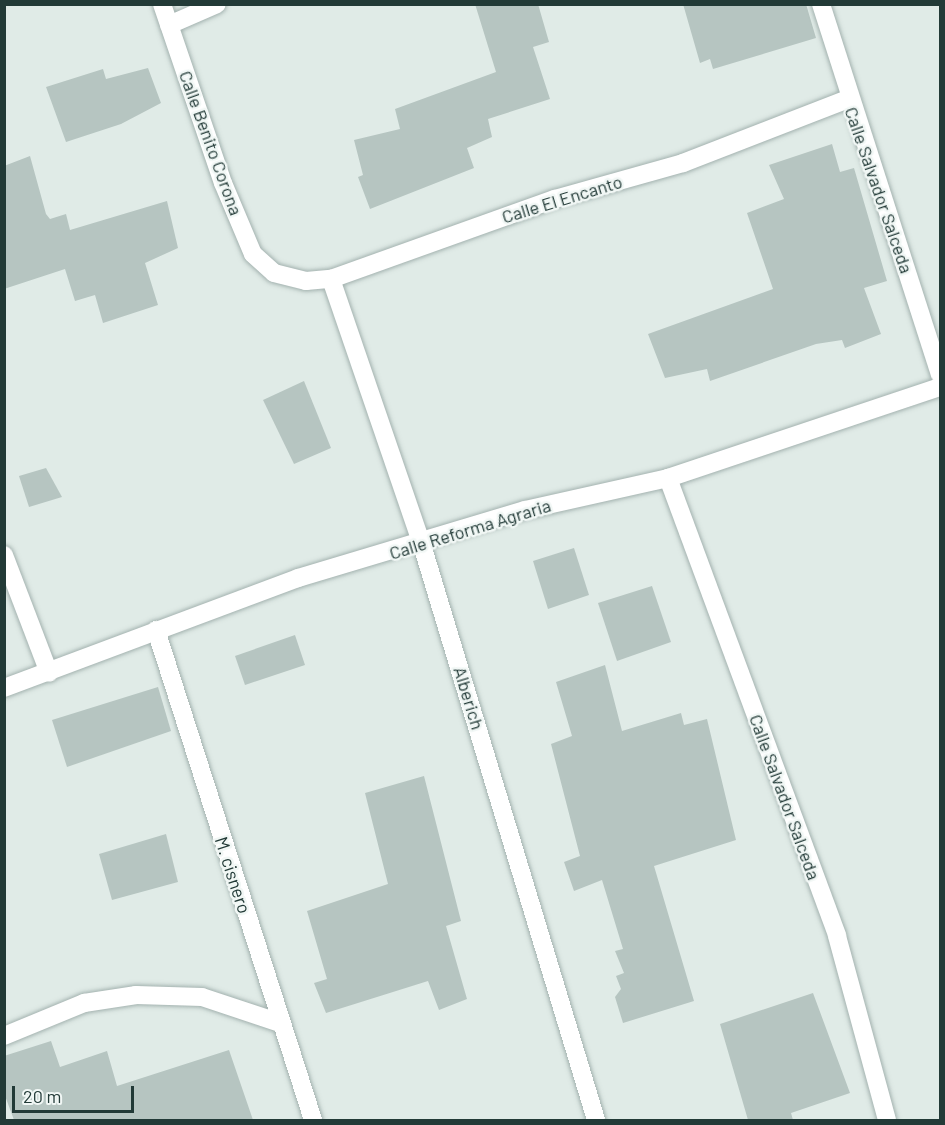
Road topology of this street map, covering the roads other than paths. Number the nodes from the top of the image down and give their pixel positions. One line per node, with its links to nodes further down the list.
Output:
1 (162, 4): 4 (street, Calle Benito Corona)
2 (217, 4): 4 (street)
3 (820, 4): 5 (street, Calle Salvador Salceda)
4 (169, 26): 6 (street, Calle Benito Corona)
5 (848, 99): 7 (street, Calle El Encanto); 8 (street, Calle Salvador Salceda)
6 (274, 273): 7 (street, Calle El Encanto)
7 (331, 279): 11 (street, Alberich)
8 (940, 374)
9 (940, 387): 10 (street, Calle Reforma Agraria)
10 (668, 478): 11 (street, Calle Reforma Agraria); 20 (street, Calle Salvador Salceda)
11 (422, 545): 13 (street, Calle Reforma Agraria); 19 (street, Alberich)
12 (4, 555): 14 (street)
13 (156, 630): 14 (street, Calle Reforma Agraria); 16 (street, M. cisnero)
14 (49, 673): 15 (street, Calle Reforma Agraria)
15 (4, 688)
16 (280, 1023): 17 (street); 18 (street, M. cisnero)
17 (4, 1036)
18 (313, 1120)
19 (596, 1120)
20 (887, 1120)

